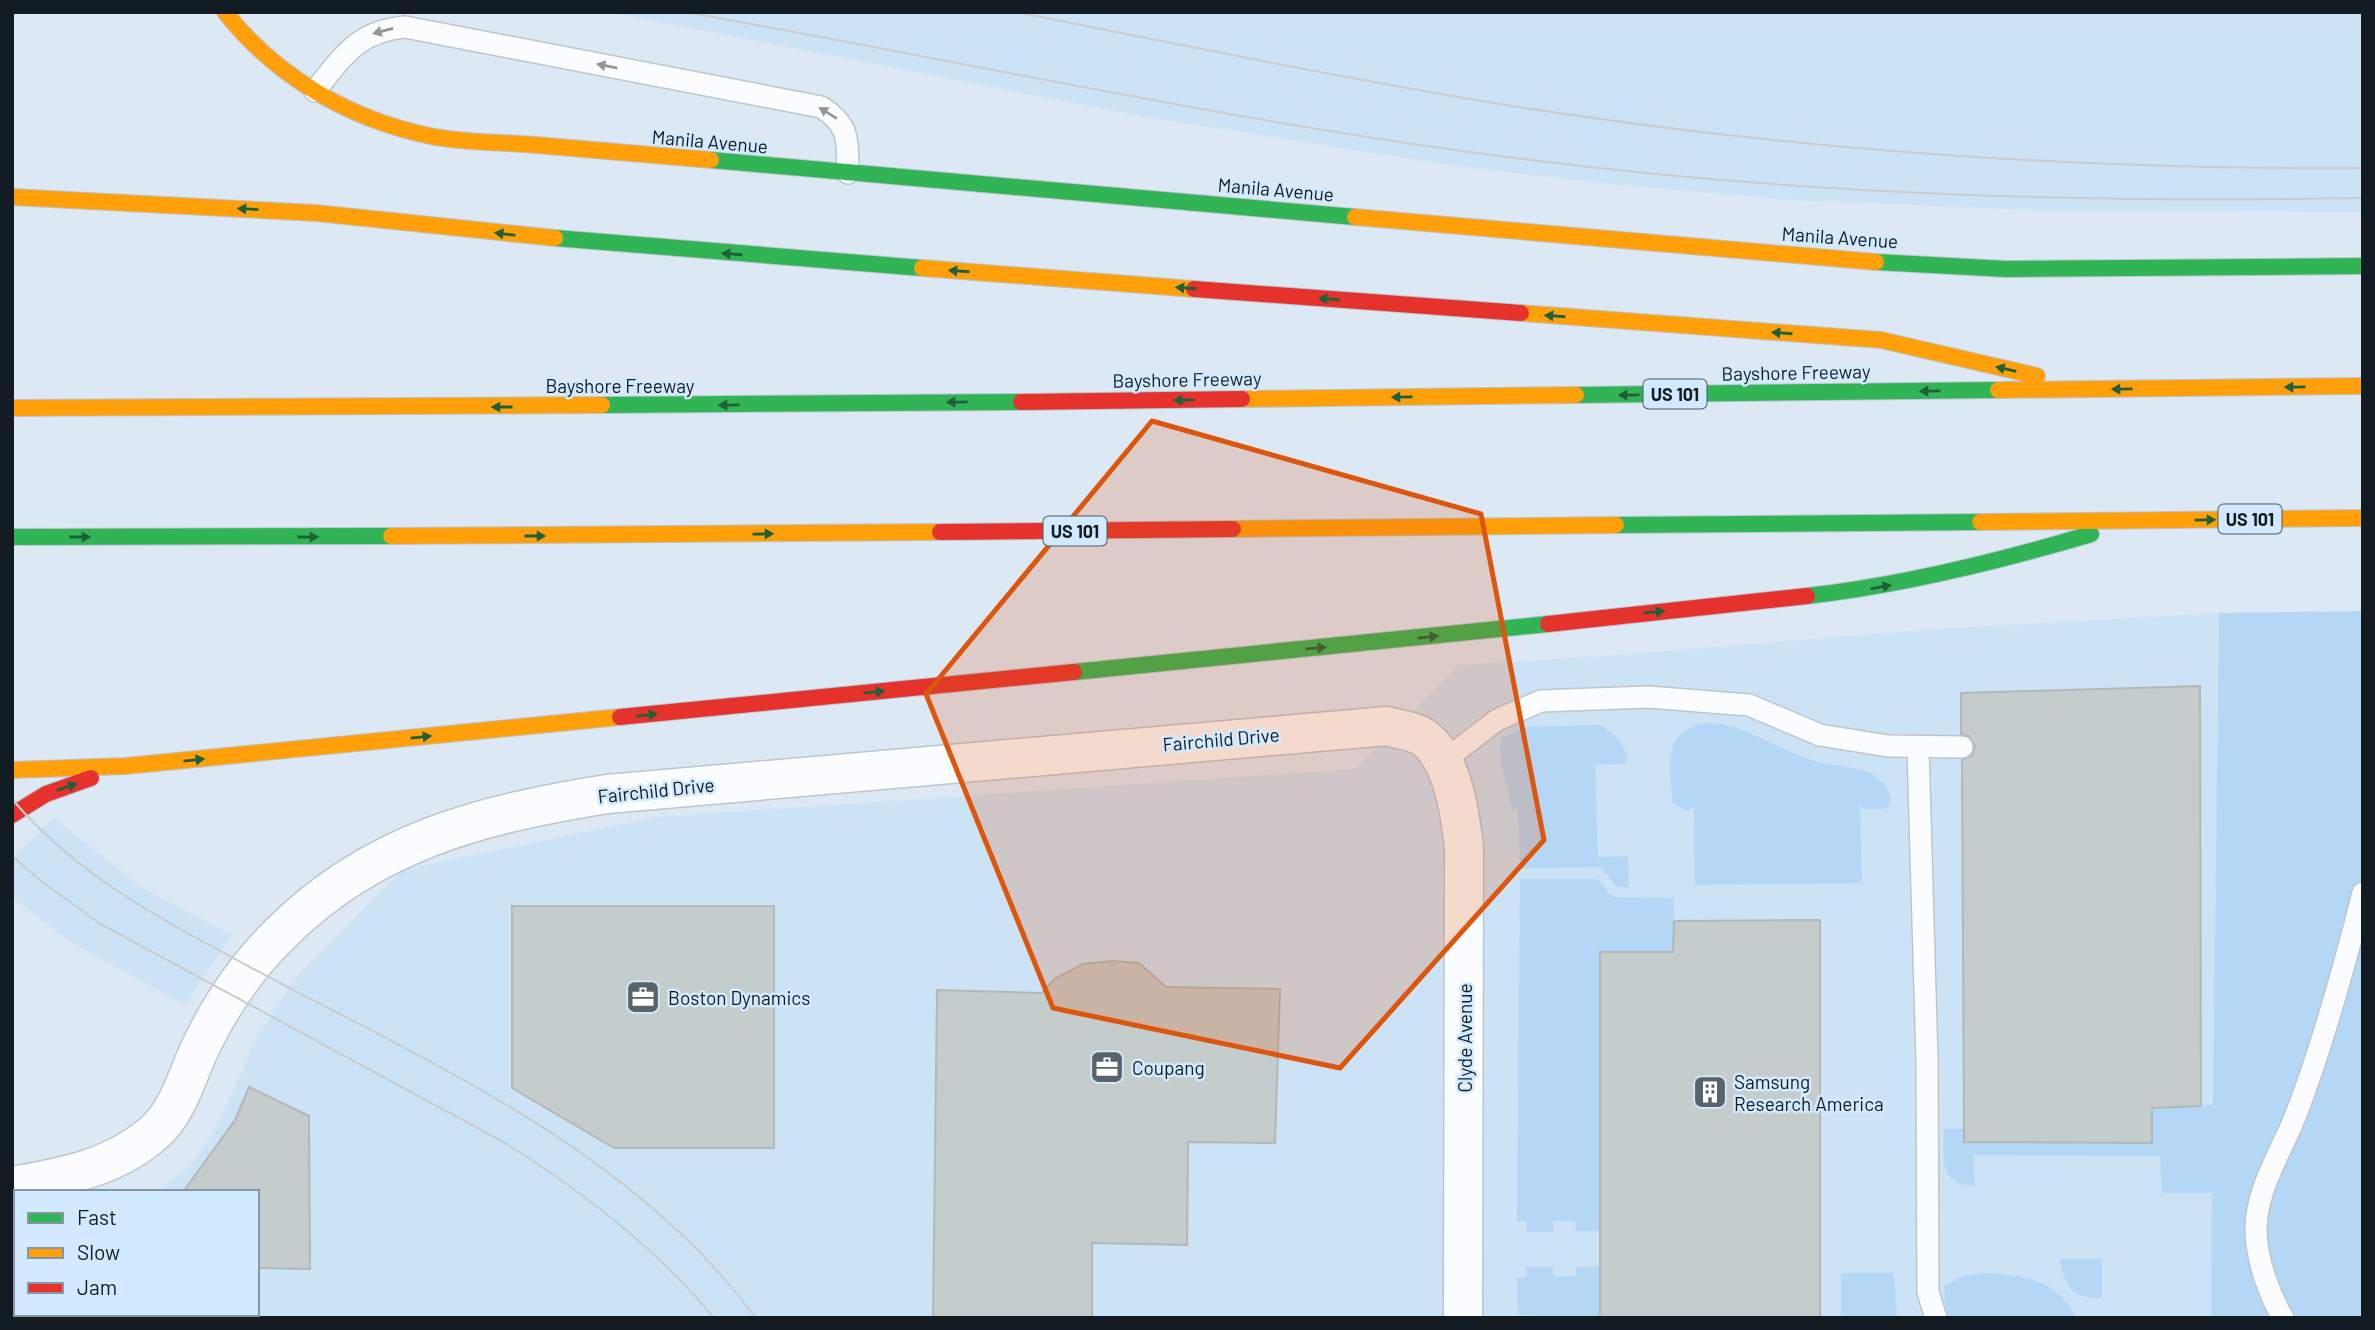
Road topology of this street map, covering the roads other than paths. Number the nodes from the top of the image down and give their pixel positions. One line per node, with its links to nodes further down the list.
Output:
1 (225, 12): 2 (main road, Manila Avenue)
2 (315, 91): 3 (main road, Manila Avenue); 3 (lane, one-way to 2)
3 (848, 173): 5 (main road, Manila Avenue)
4 (12, 197): 7 (main road, one-way to 4)
5 (2363, 266)
6 (2363, 386): 7 (main road, Bayshore Freeway / US 101, one-way to 7)
7 (2097, 389): 8 (main road, Bayshore Freeway / US 101, one-way to 8)
8 (12, 408)
9 (2363, 518): 10 (main road, US 101, one-way to 9)
10 (2137, 521): 11 (main road, US 101, one-way to 10); 15 (main road, one-way to 10)
11 (12, 537)
12 (1962, 747): 13 (lane)
13 (1918, 748): 14 (lane); 21 (lane)
14 (1442, 762): 19 (street, Fairchild Drive); 20 (street, Clyde Avenue)
15 (127, 766): 16 (main road); 17 (main road, one-way to 15)
16 (12, 770)
17 (12, 815)
18 (2363, 893): 22 (lane)
19 (12, 1186)
20 (1463, 1318)
21 (1936, 1318)
22 (2283, 1318)

